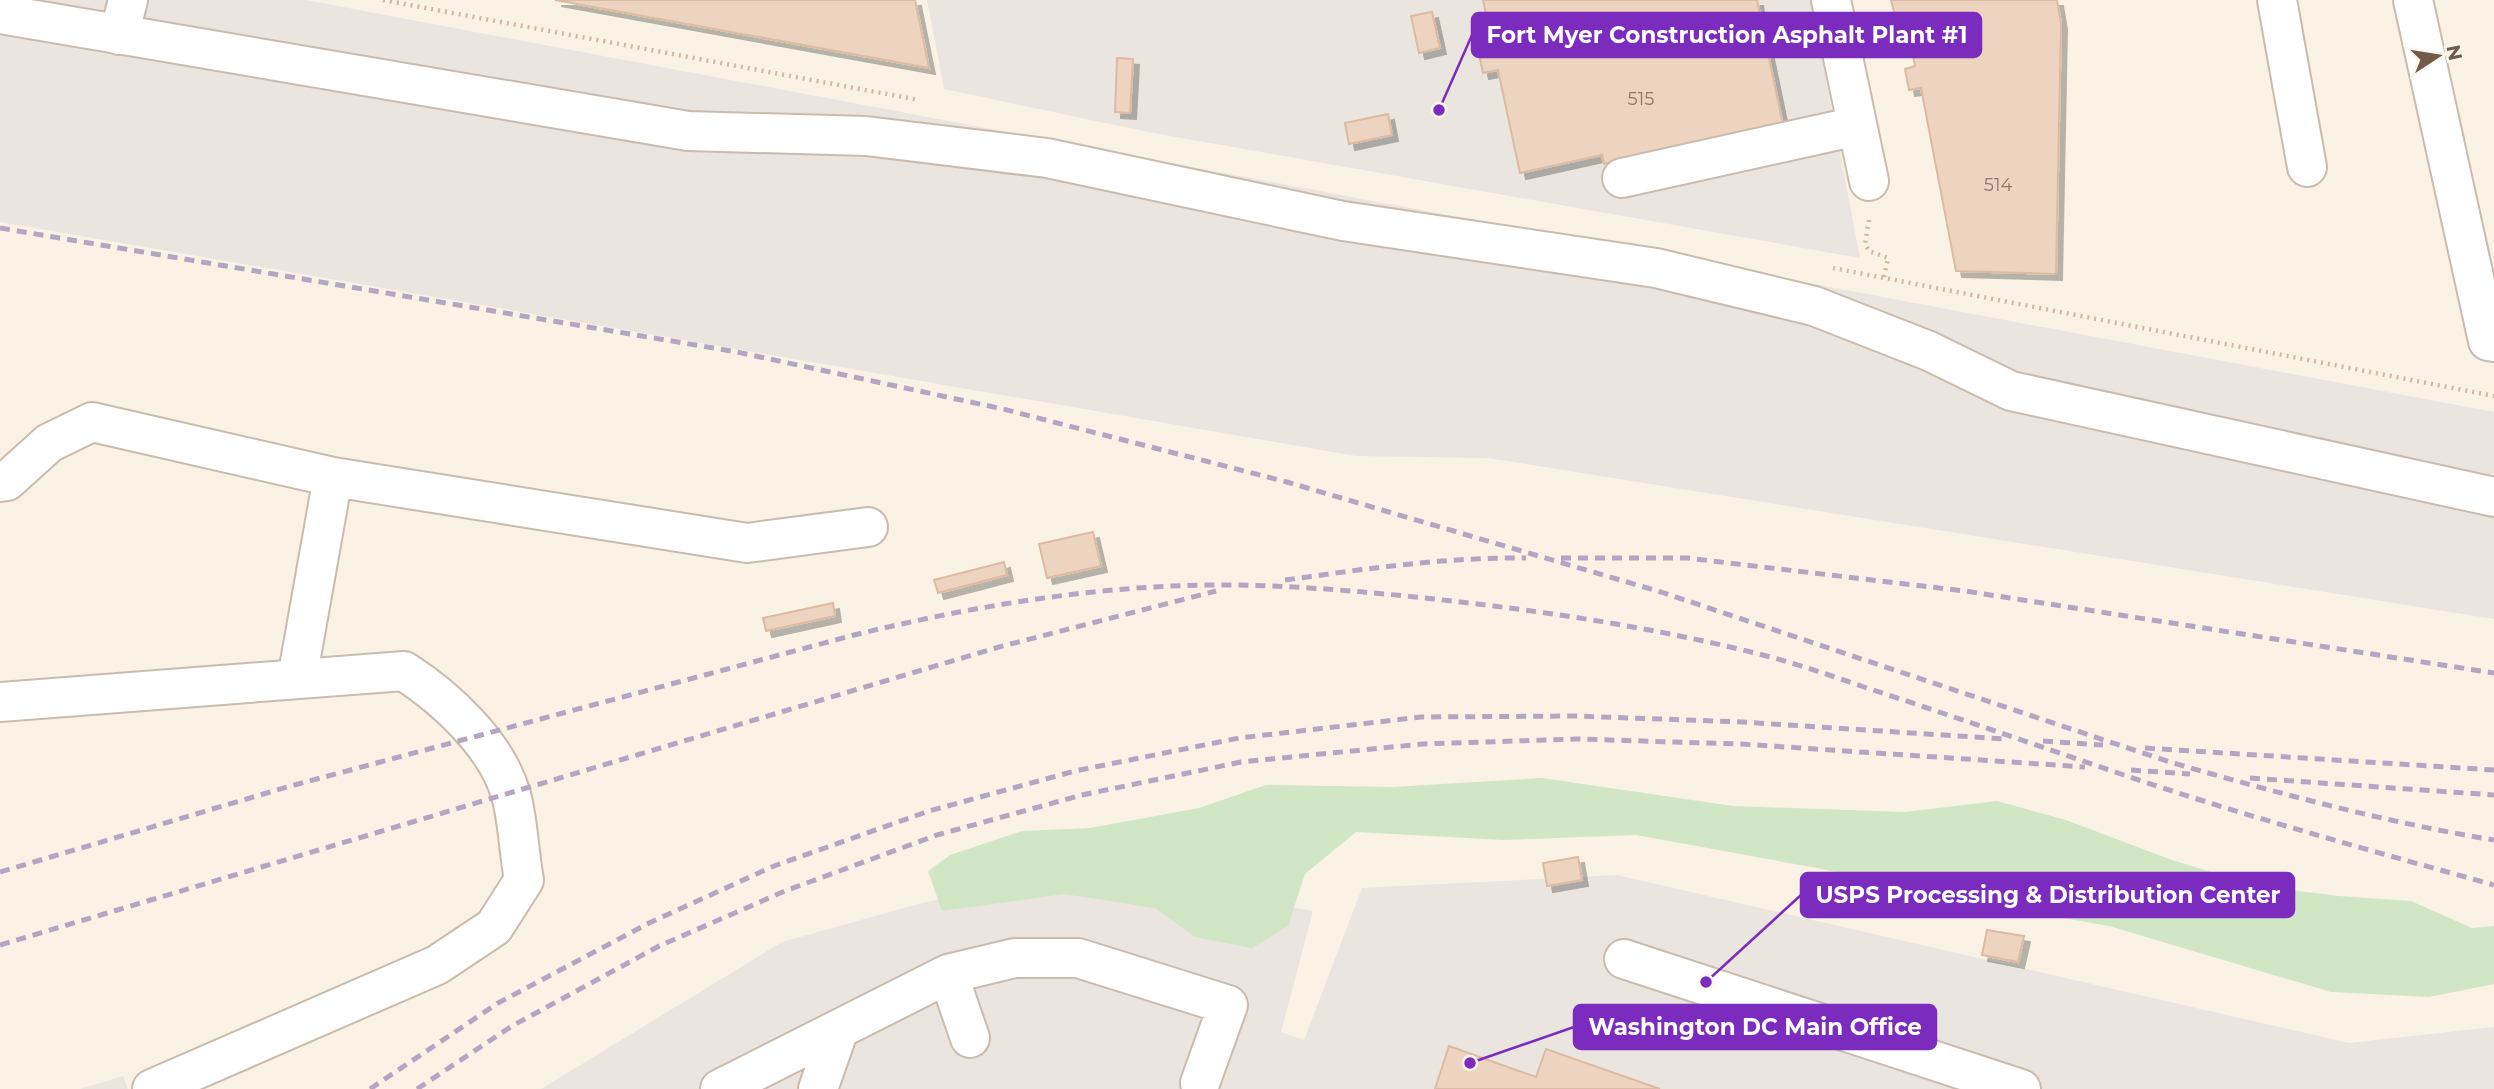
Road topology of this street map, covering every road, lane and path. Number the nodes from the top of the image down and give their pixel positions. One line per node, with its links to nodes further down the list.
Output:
1 (1831, 0): 6 (street)
2 (2277, 0): 7 (street)
3 (2413, 0): 12 (street)
4 (0, 14): 5 (street)
5 (123, 17): 15 (street)
6 (1857, 126): 8 (street); 9 (street)
7 (2307, 167)
8 (1622, 178)
9 (1869, 181)
10 (1869, 228): 11 (path)
11 (1884, 277)
12 (2494, 342)
13 (333, 477): 14 (street); 16 (street); 17 (street)
14 (0, 482)
15 (2494, 497)
16 (869, 527)
17 (297, 679): 18 (street); 24 (street)
18 (0, 702)
19 (1624, 959): 27 (street)
20 (948, 974): 21 (street); 22 (street); 23 (street)
21 (839, 1029): 25 (street); 26 (street)
22 (970, 1038)
23 (1200, 1083)
24 (152, 1089)
25 (720, 1089)
26 (818, 1089)
27 (2021, 1089)

